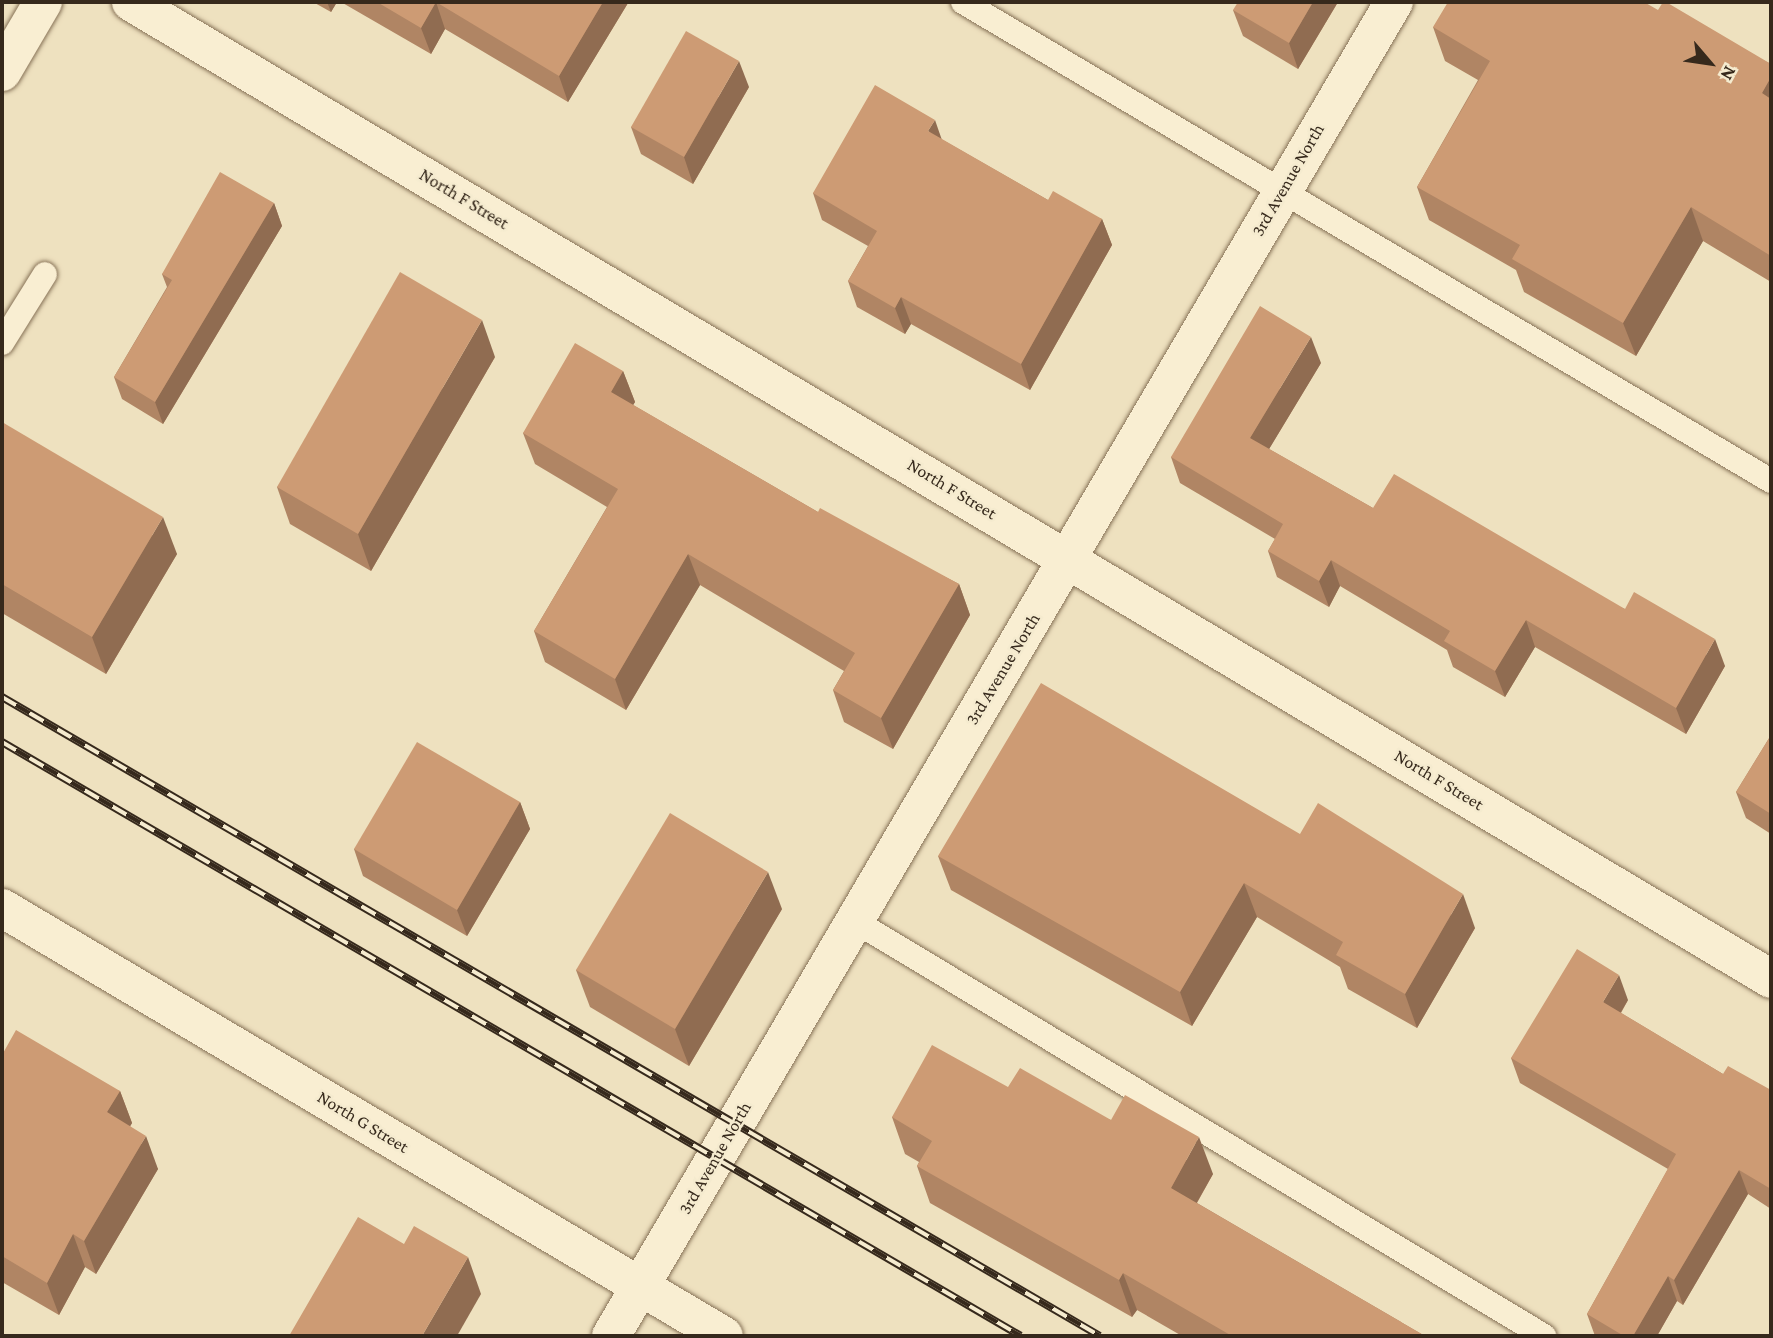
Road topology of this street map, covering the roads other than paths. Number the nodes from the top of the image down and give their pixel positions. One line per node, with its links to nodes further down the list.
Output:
1 (43, 2): 5 (street)
2 (131, 2): 10 (street, North F Street)
3 (963, 2): 6 (lane)
4 (1394, 2): 6 (street, 3rd Avenue North)
5 (2, 72)
6 (1280, 193): 9 (lane); 10 (street, 3rd Avenue North)
7 (45, 274): 8 (lane)
8 (2, 343)
9 (1771, 481)
10 (1070, 559): 12 (street, 3rd Avenue North); 13 (street, North F Street)
11 (2, 908): 14 (street, North G Street)
12 (853, 920): 14 (street, 3rd Avenue North); 17 (lane)
13 (1771, 979)
14 (641, 1286): 15 (street, 3rd Avenue North); 16 (street, North G Street)
15 (611, 1336)
16 (724, 1336)
17 (1544, 1336)

